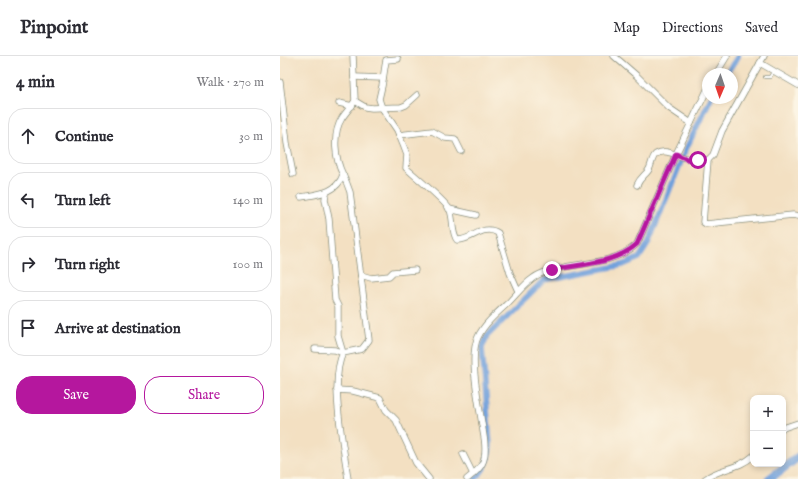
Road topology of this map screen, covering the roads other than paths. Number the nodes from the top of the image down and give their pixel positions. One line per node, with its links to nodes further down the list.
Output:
1 (353, 56): 9 (street)
2 (614, 56): 19 (street)
3 (727, 56): 7 (street)
4 (764, 56): 6 (street)
5 (398, 59): 11 (street)
6 (760, 63): 8 (street); 23 (street)
7 (720, 68)
8 (773, 72): 10 (lane); 13 (street)
9 (354, 77): 11 (street); 17 (street)
10 (765, 77)
11 (383, 78): 18 (street)
12 (280, 82): 24 (street)
13 (798, 85)
14 (417, 95): 18 (street)
15 (702, 100): 19 (street)
16 (339, 103): 17 (street)
17 (354, 103): 18 (street); 25 (street)
18 (382, 108): 20 (street)
19 (691, 123): 22 (street)
20 (399, 135): 21 (street); 29 (street)
21 (461, 151)
22 (676, 154): 23 (street); 26 (street); 34 (street)
23 (708, 160): 31 (street)
24 (293, 174)
25 (343, 175): 27 (street); 33 (street)
26 (637, 185)
27 (326, 193): 28 (street); 36 (street)
28 (301, 197)
29 (449, 209): 30 (street); 34 (street)
30 (476, 215)
31 (798, 216)
32 (415, 270): 33 (street)
33 (361, 275): 36 (street)
34 (518, 291): 42 (street)
35 (316, 349): 36 (street)
36 (343, 353): 37 (street)
37 (337, 390): 43 (street); 44 (street)
38 (798, 423): 39 (street)
39 (786, 427)
40 (463, 454): 42 (street)
41 (750, 458): 46 (street)
42 (473, 474): 45 (street)
43 (348, 479)
44 (430, 479)
45 (467, 479)
46 (705, 479)

